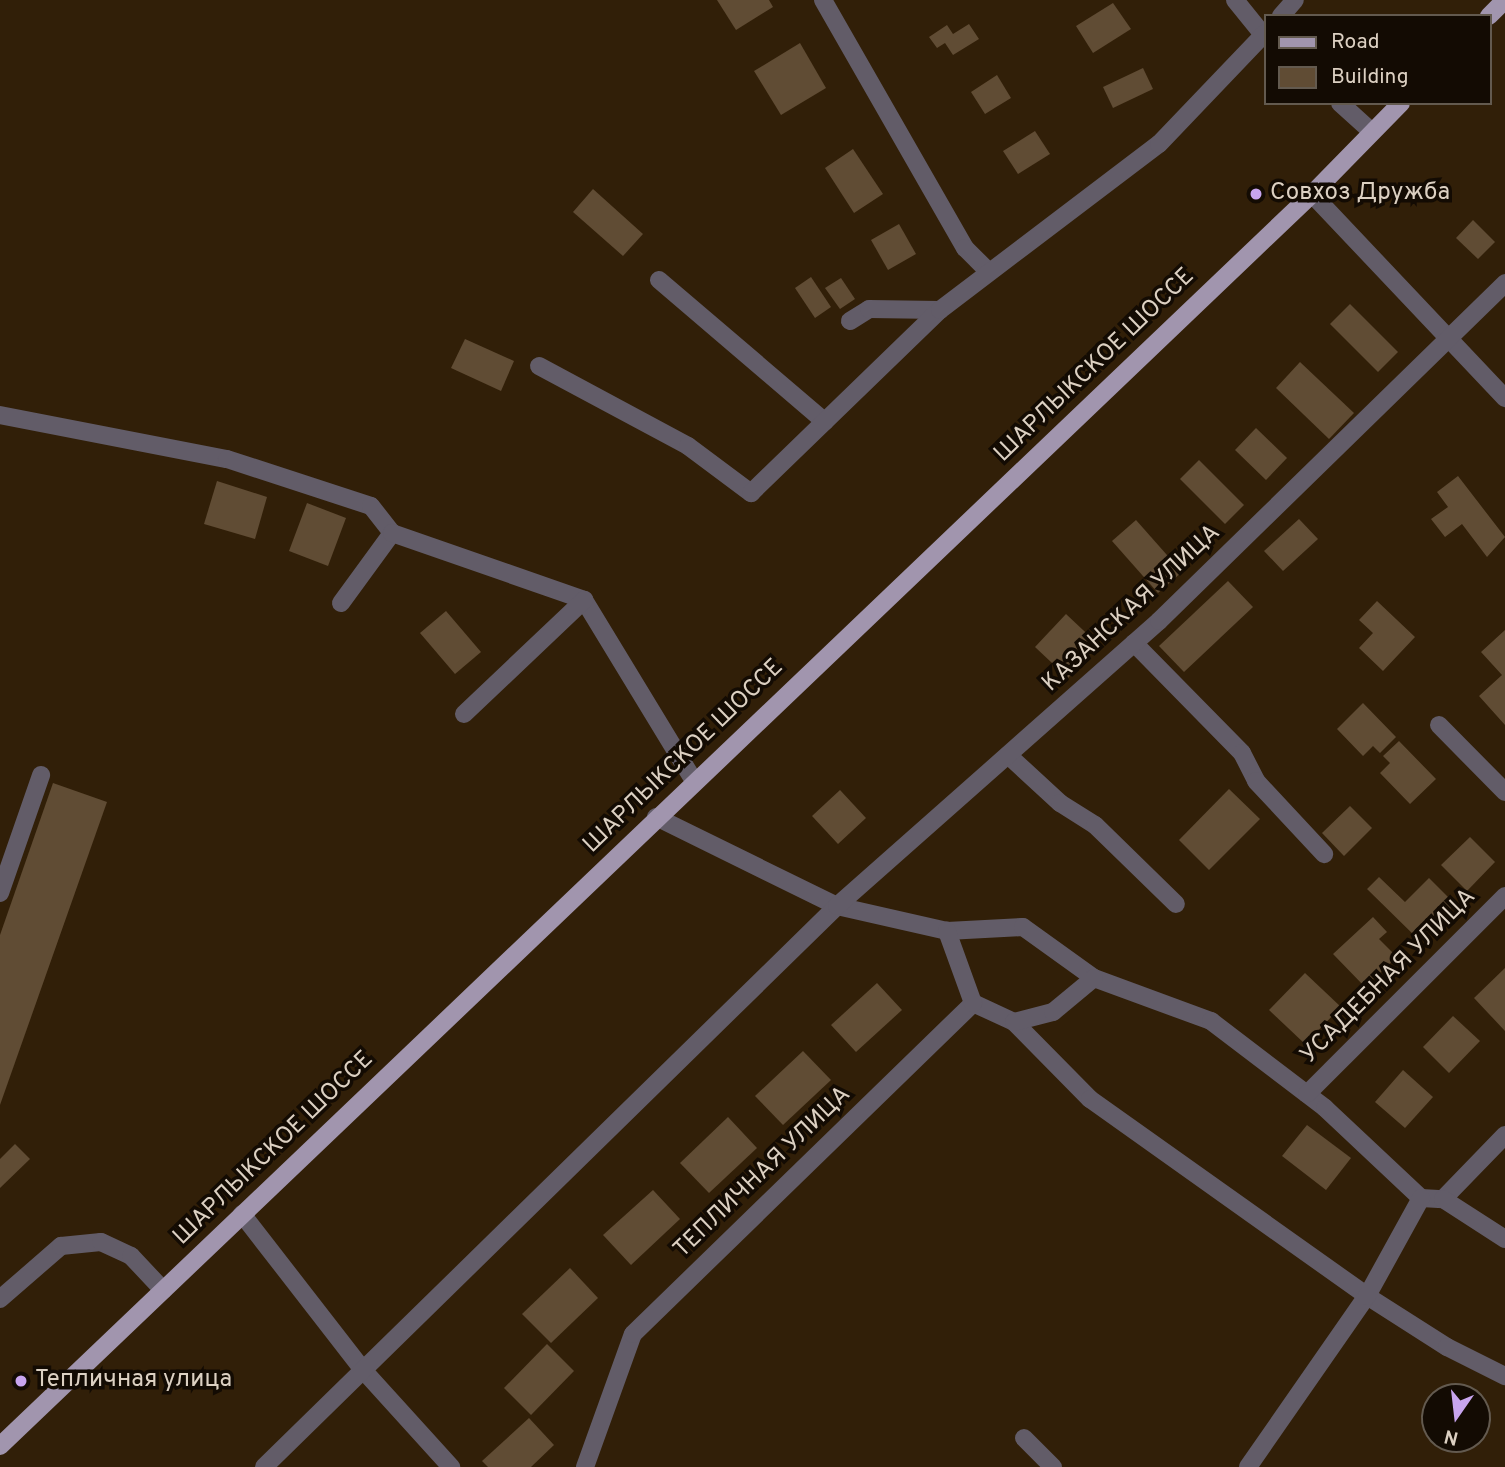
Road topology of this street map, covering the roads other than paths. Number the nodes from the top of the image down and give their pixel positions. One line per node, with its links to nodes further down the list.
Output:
1 (823, 0): 13 (street)
2 (1235, 0): 7 (street)
3 (1295, 0): 5 (street)
4 (1505, 0): 6 (main road)
5 (1283, 14)
6 (1491, 14)
7 (1264, 34)
8 (1264, 36): 13 (street)
9 (1342, 105): 11 (street)
10 (1399, 105): 11 (main road, ШАРЛЫКСКОЕ ШОССЕ)
11 (1372, 132): 12 (main road, ШАРЛЫКСКОЕ ШОССЕ)
12 (1312, 194): 18 (street); 31 (main road, ШАРЛЫКСКОЕ ШОССЕ)
13 (987, 270): 16 (street)
14 (659, 280): 22 (street)
15 (1505, 283): 18 (street, КАЗАНСКАЯ УЛИЦА)
16 (940, 310): 17 (street); 22 (street)
17 (850, 321)
18 (1451, 337): 20 (street); 26 (street, КАЗАНСКАЯ УЛИЦА)
19 (539, 366): 22 (street)
20 (1505, 398)
21 (0, 415): 23 (street)
22 (825, 422)
23 (392, 533): 24 (street); 25 (street)
24 (584, 600): 27 (street); 31 (street)
25 (341, 603)
26 (1134, 643): 29 (street, КАЗАНСКАЯ УЛИЦА); 34 (street)
27 (464, 714)
28 (1439, 725): 32 (street)
29 (1007, 755): 37 (street); 38 (street, КАЗАНСКАЯ УЛИЦА)
30 (41, 775): 35 (street)
31 (694, 780): 33 (main road, ШАРЛЫКСКОЕ ШОССЕ)
32 (1505, 792)
33 (656, 817): 38 (street); 47 (main road, ШАРЛЫКСКОЕ ШОССЕ)
34 (1324, 854)
35 (0, 893)
36 (1505, 896): 43 (street, УСАДЕБНАЯ УЛИЦА)
37 (1176, 904)
38 (837, 905): 39 (street); 52 (street, КАЗАНСКАЯ УЛИЦА)
39 (947, 931): 40 (street); 41 (street)
40 (1094, 978): 42 (street); 43 (street)
41 (973, 1003): 42 (street); 58 (street, ТЕПЛИЧНАЯ УЛИЦА)
42 (1014, 1021): 50 (street)
43 (1307, 1094): 45 (street)
44 (1505, 1135): 46 (street)
45 (1421, 1198): 46 (street); 50 (street)
46 (1443, 1199): 48 (street)
47 (242, 1214): 49 (main road, ШАРЛЫКСКОЕ ШОССЕ); 52 (street)
48 (1505, 1239)
49 (163, 1290): 51 (street); 55 (main road, ШАРЛЫКСКОЕ ШОССЕ)
50 (1367, 1296): 53 (street); 60 (street)
51 (0, 1299)
52 (364, 1371): 56 (street, КАЗАНСКАЯ УЛИЦА); 57 (street)
53 (1505, 1376)
54 (1024, 1438): 59 (street)
55 (0, 1446)
56 (264, 1467)
57 (451, 1467)
58 (585, 1467)
59 (1053, 1467)
60 (1248, 1467)

